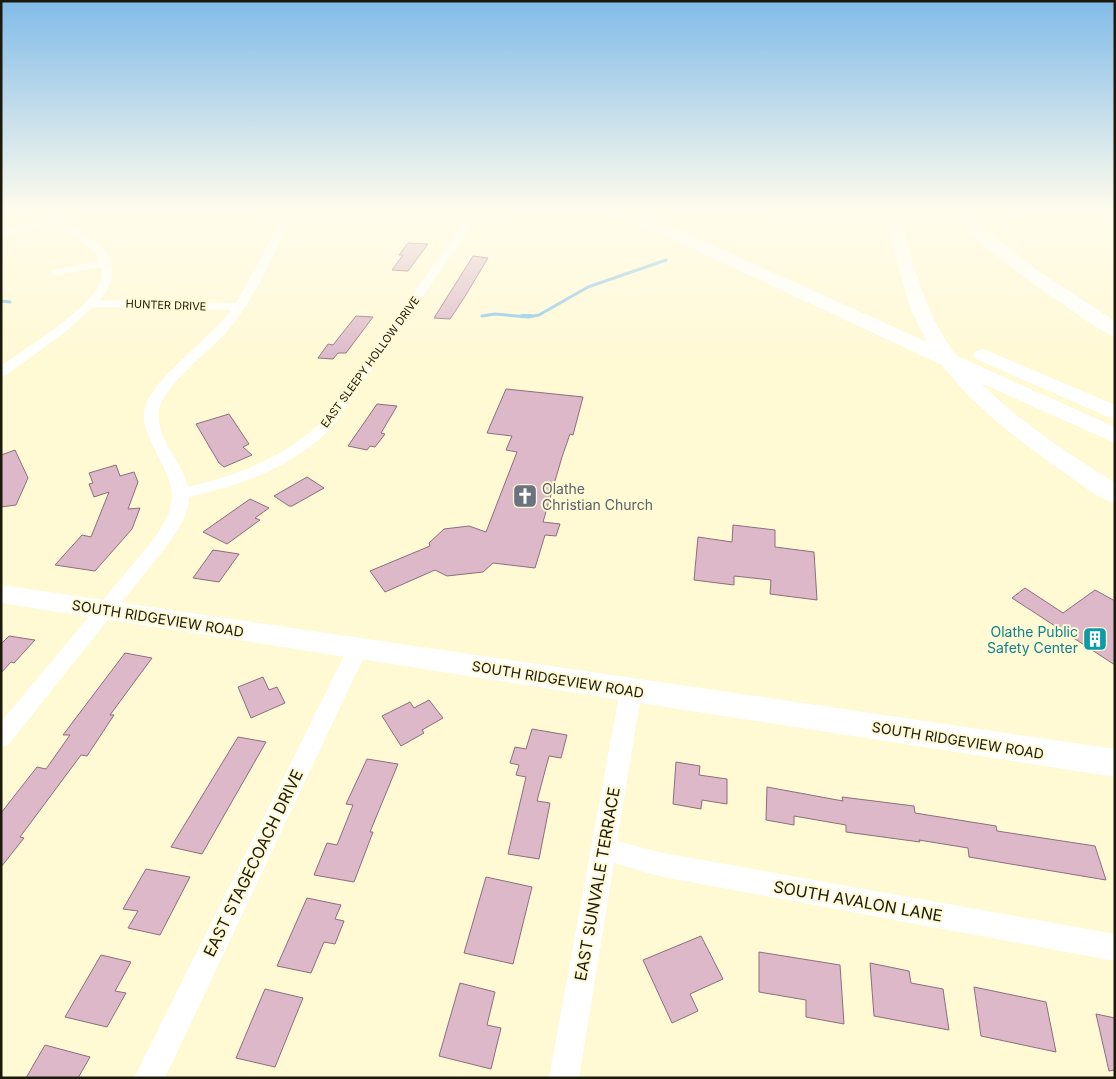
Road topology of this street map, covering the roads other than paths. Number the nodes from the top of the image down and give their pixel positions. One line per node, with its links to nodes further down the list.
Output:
1 (266, 261): 10 (street)
2 (441, 261): 15 (street, EAST SLEEPY HOLLOW DRIVE)
3 (731, 261): 14 (highway)
4 (770, 261): 13 (highway)
5 (905, 261): 16 (highway)
6 (1015, 261): 11 (highway)
7 (105, 263): 8 (street); 9 (street)
8 (56, 272)
9 (92, 303): 10 (street, HUNTER DRIVE); 12 (street)
10 (240, 307): 15 (street)
11 (1115, 330)
12 (1, 372)
13 (1115, 413)
14 (1115, 436)
15 (180, 494): 18 (street)
16 (1115, 495)
17 (1, 594): 18 (main road, SOUTH RIDGEVIEW ROAD)
18 (106, 610): 19 (main road, SOUTH RIDGEVIEW ROAD); 21 (street)
19 (358, 648): 20 (main road, SOUTH RIDGEVIEW ROAD); 25 (street, EAST STAGECOACH DRIVE)
20 (631, 690): 22 (main road, SOUTH RIDGEVIEW ROAD); 23 (street, EAST SUNVALE TERRACE)
21 (1, 738)
22 (1115, 763)
23 (603, 849): 24 (street, SOUTH AVALON LANE); 26 (street, EAST SUNVALE TERRACE)
24 (1115, 948)
25 (149, 1078)
26 (564, 1078)

